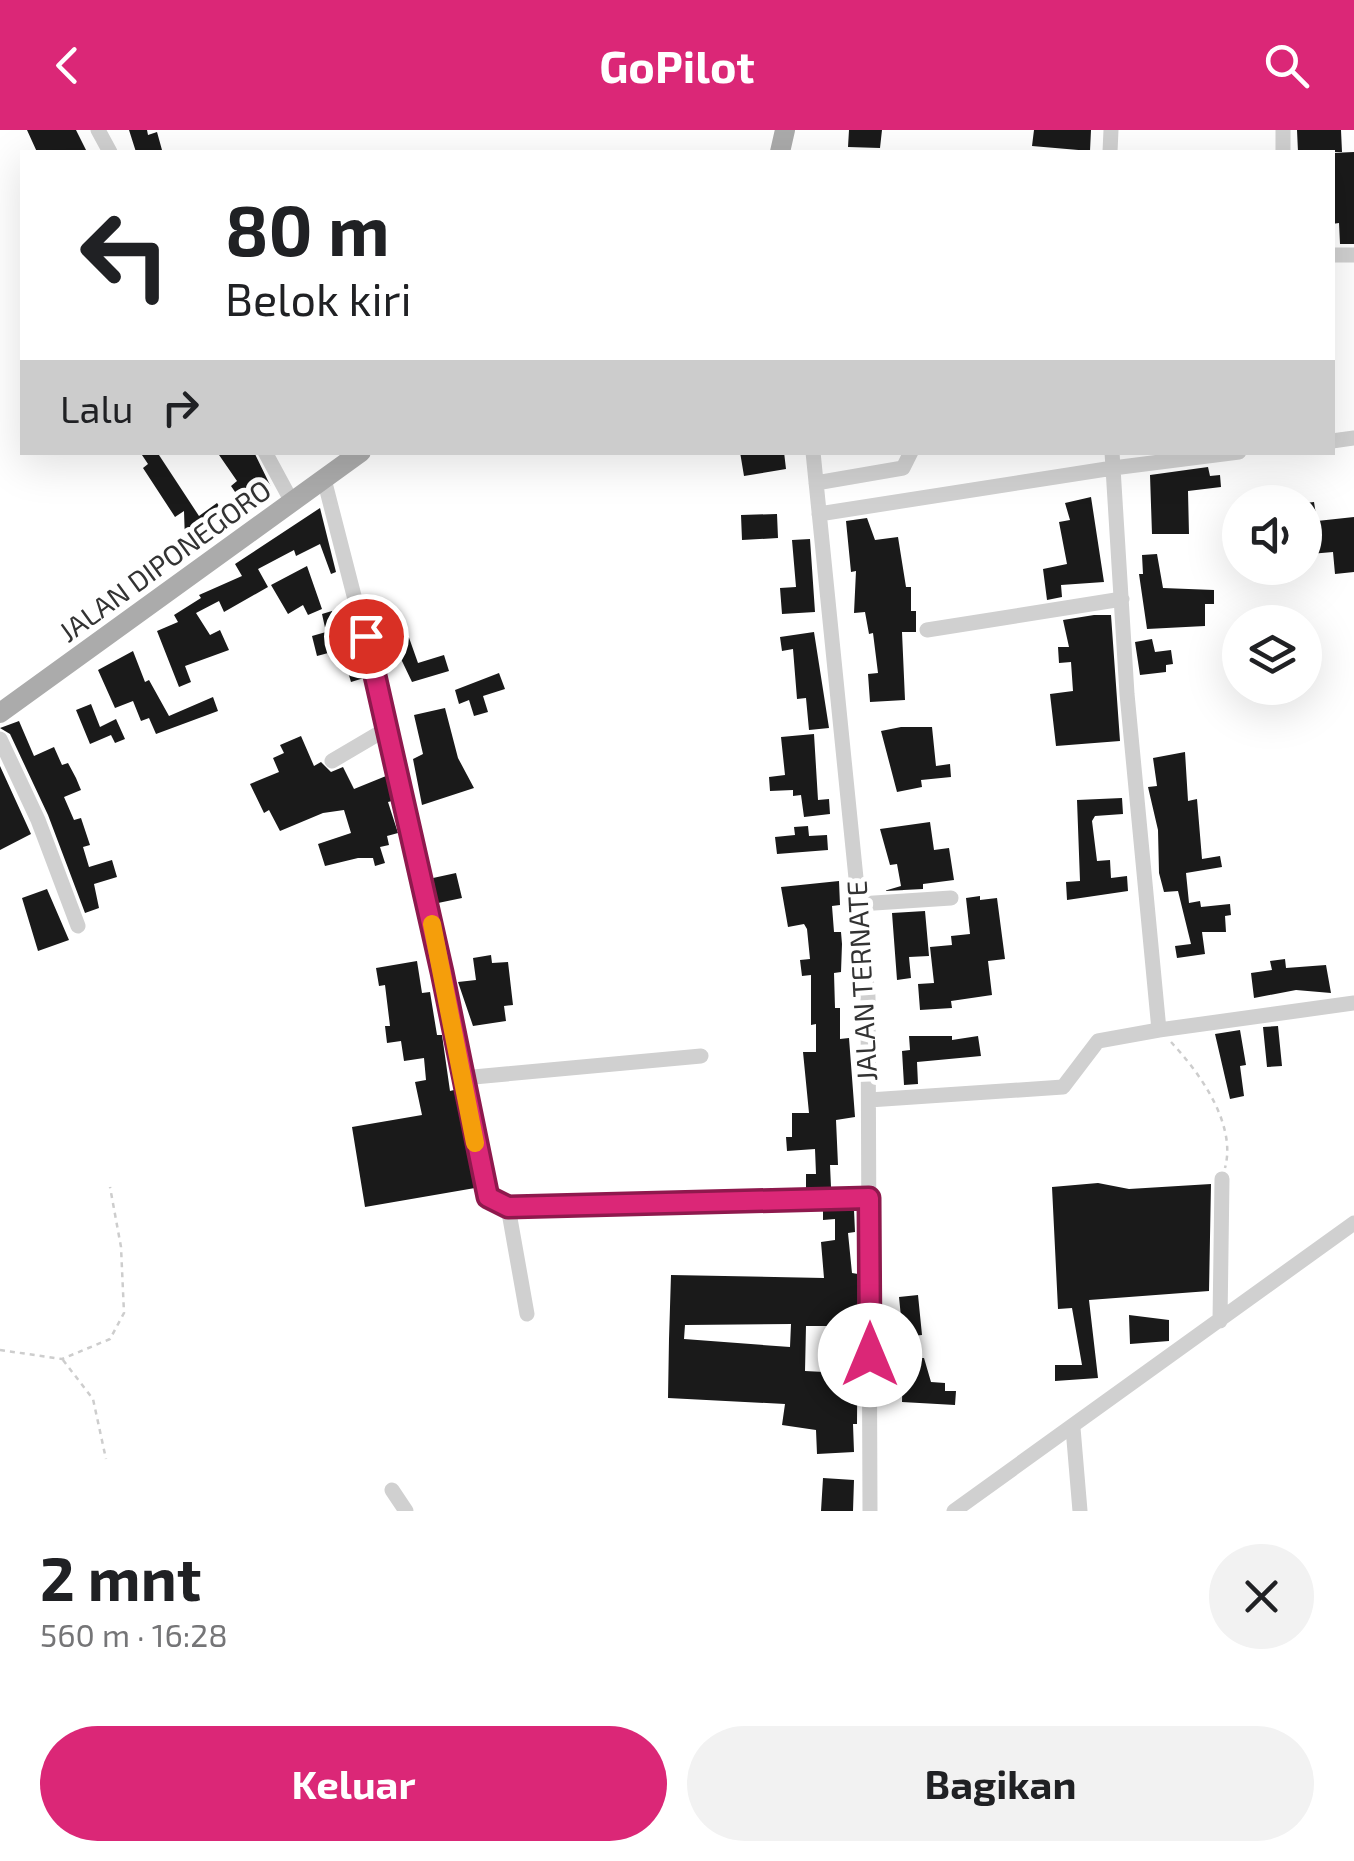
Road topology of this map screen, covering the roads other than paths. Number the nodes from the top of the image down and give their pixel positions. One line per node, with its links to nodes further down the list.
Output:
1 (267, 455): 9 (street)
2 (357, 455): 7 (main road, JALAN DIPONEGORO)
3 (813, 455): 8 (street, JALAN TERNATE)
4 (909, 455): 8 (street)
5 (1191, 455): 6 (street)
6 (1112, 460): 10 (street); 11 (street)
7 (324, 480): 9 (main road, JALAN DIPONEGORO); 14 (street)
8 (816, 483): 10 (street, JALAN TERNATE)
9 (292, 502): 13 (main road, JALAN DIPONEGORO)
10 (819, 514): 18 (street, JALAN TERNATE)
11 (1122, 600): 12 (street); 21 (street)
12 (926, 630)
13 (0, 714)
14 (388, 728): 16 (street); 23 (street)
15 (0, 739): 19 (street)
16 (332, 761)
17 (951, 898): 18 (street)
18 (859, 904): 24 (street, JALAN TERNATE)
19 (78, 926)
20 (1354, 1003): 21 (street)
21 (1159, 1030): 24 (street)
22 (701, 1056): 23 (street)
23 (463, 1078): 27 (street)
24 (868, 1100): 26 (street, JALAN TERNATE)
25 (1222, 1179): 30 (street)
26 (869, 1198): 27 (street); 34 (street, JALAN TERNATE)
27 (508, 1207): 29 (street)
28 (1354, 1222): 30 (street)
29 (527, 1314)
30 (1220, 1321): 31 (street)
31 (1072, 1428): 35 (street); 36 (street)
32 (392, 1490): 33 (street)
33 (406, 1511)
34 (870, 1511)
35 (954, 1511)
36 (1080, 1511)

